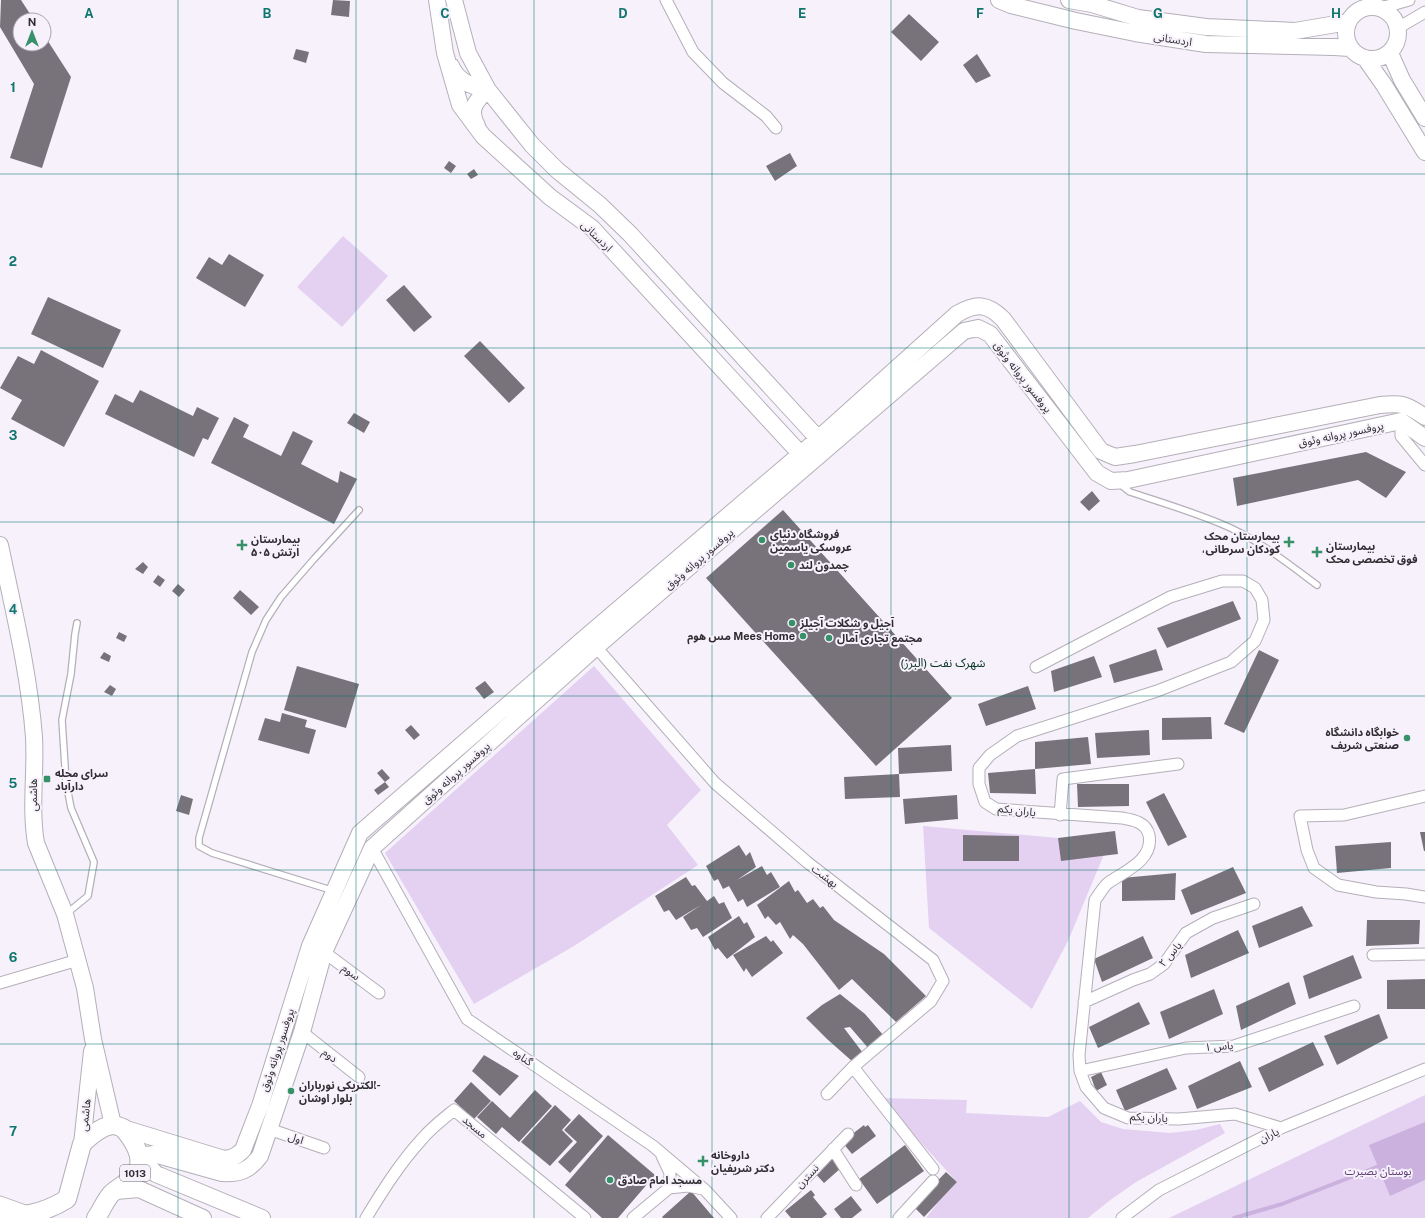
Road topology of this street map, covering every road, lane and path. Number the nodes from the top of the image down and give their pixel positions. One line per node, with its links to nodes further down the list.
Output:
1 (430, 0): 11 (lane)
2 (437, 0): 11 (main road, اردستانی)
3 (454, 0): 19 (main road)
4 (666, 0): 21 (street)
5 (999, 0): 12 (main road, اردستانی)
6 (1069, 0): 8 (main road, اردستانی)
7 (1409, 0): 9 (street)
8 (1094, 2): 12 (main road); 13 (main road, اردستانی)
9 (1381, 8): 13 (main road); 14 (main road)
10 (1425, 12): 14 (street)
11 (439, 16): 17 (main road, اردستانی)
12 (1076, 21): 15 (main road, اردستانی)
13 (1348, 22): 15 (main road)
14 (1398, 28): 16 (main road)
15 (1350, 48): 18 (main road)
16 (1390, 52): 18 (main road); 20 (main road)
17 (445, 53): 19 (main road); 22 (main road, اردستانی)
18 (1365, 58): 23 (main road)
19 (488, 90): 22 (main road); 28 (main road)
20 (1425, 118)
21 (776, 128)
22 (483, 136): 30 (main road, اردستانی)
23 (1425, 152)
24 (1398, 404): 25 (main road, پروفسور پروانه وثوق); 26 (main road); 29 (main road, پروفسور پروانه وثوق)
25 (1425, 417)
26 (1401, 421): 27 (main road); 31 (street); 32 (main road, پروفسور پروانه وثوق)
27 (1425, 438)
28 (822, 444): 29 (main road, پروفسور پروانه وثوق); 30 (main road, پروفسور پروانه وثوق); 32 (main road, پروفسور پروانه وثوق)
29 (1115, 457): 32 (main road)
30 (804, 459): 37 (main road, پروفسور پروانه وثوق)
31 (1425, 465)
32 (1113, 481): 35 (lane)
33 (359, 510): 44 (lane)
34 (0, 545): 48 (main road, هاشمی)
35 (1317, 585)
36 (77, 624): 48 (lane)
37 (591, 642): 42 (main road, پروفسور پروانه وثوق); 43 (main road, پروفسور پروانه وثوق); 60 (street, بهشت)
38 (1036, 667): 41 (street, یاران یکم)
39 (1178, 764): 41 (street)
40 (1425, 796): 46 (street)
41 (1060, 815): 55 (street, یاران یکم)
42 (365, 829): 43 (main road); 44 (main road, پروفسور پروانه وثوق)
43 (372, 848): 45 (main road, پروفسور پروانه وثوق); 72 (street, گناوه)
44 (334, 891): 45 (main road); 49 (main road, پروفسور پروانه وثوق)
45 (349, 897): 49 (main road, پروفسور پروانه وثوق)
46 (1425, 897)
47 (1254, 904): 55 (street, یاس ۲)
48 (65, 914): 52 (main road, هاشمی)
49 (317, 949): 54 (street, سوم); 57 (main road, پروفسور پروانه وثوق); 58 (main road, پروفسور پروانه وثوق)
50 (1425, 954): 51 (street)
51 (1373, 955)
52 (78, 960): 53 (street); 59 (main road, هاشمی)
53 (0, 983)
54 (379, 992)
55 (1084, 1002): 62 (street, یاران یکم)
56 (1354, 1006): 62 (street, یاس ۱)
57 (285, 1026): 58 (main road); 65 (main road, پروفسور پروانه وثوق)
58 (302, 1032): 63 (street, دوم); 67 (main road, پروفسور پروانه وثوق)
59 (93, 1039): 65 (main road, هاشمی); 69 (main road, هاشمی)
60 (853, 1067): 64 (street, بهشت); 75 (street)
61 (1425, 1069): 66 (street, یاران)
62 (1080, 1071): 66 (street, یاران یکم)
63 (359, 1077)
64 (826, 1094)
65 (118, 1127): 69 (main road); 73 (main road, 1013)
66 (1281, 1128): 94 (street, یاران)
67 (269, 1129): 70 (street, اول); 74 (main road, پروفسور پروانه وثوق)
68 (848, 1134): 71 (street, نسترن)
69 (82, 1144): 83 (main road)
70 (324, 1148)
71 (833, 1149): 77 (street); 92 (street, نسترن)
72 (661, 1153): 78 (street); 80 (street, گناوه)
73 (139, 1156): 74 (main road, پروفسور پروانه وثوق); 79 (main road, 1013); 81 (main road)
74 (206, 1168): 81 (main road)
75 (933, 1169)
76 (933, 1181): 93 (street)
77 (856, 1186)
78 (669, 1188): 80 (street); 91 (street)
79 (116, 1190): 86 (main road, 1013); 87 (main road)
80 (705, 1190): 85 (street, گناوه)
81 (203, 1194): 88 (main road)
82 (0, 1202): 83 (street)
83 (36, 1214): 84 (main road)
84 (0, 1216)
85 (725, 1216)
86 (96, 1218)
87 (203, 1218)
88 (262, 1218)
89 (366, 1218): 90 (street, مسجد)
90 (585, 1218)
91 (633, 1218)
92 (767, 1218)
93 (898, 1218)
94 (1122, 1218)

